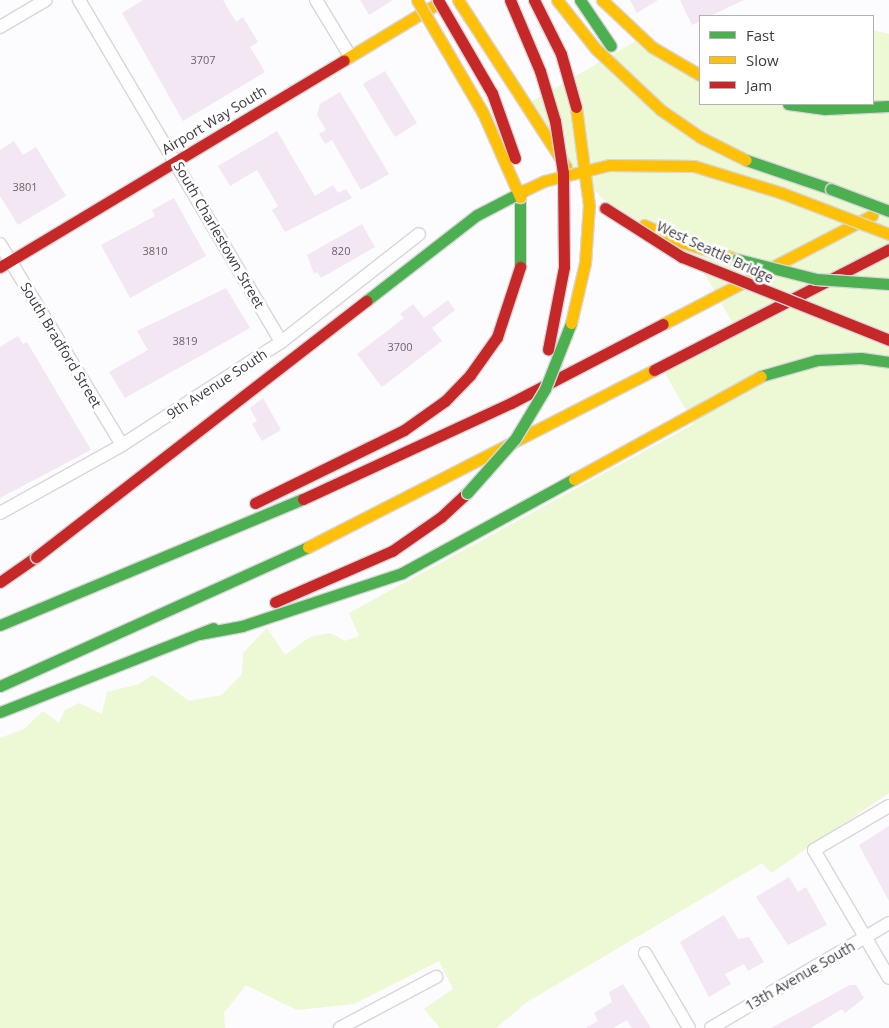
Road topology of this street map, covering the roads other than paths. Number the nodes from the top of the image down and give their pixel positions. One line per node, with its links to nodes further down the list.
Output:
1 (46, 0): 14 (street)
2 (79, 0): 20 (street, South Charlestown Street)
3 (316, 0): 15 (street)
4 (417, 0): 22 (main road, bridge)
5 (438, 0): 22 (main road, bridge)
6 (444, 0): 15 (main road, Airport Way South)
7 (458, 0): 19 (main road, West Seattle Bridge)
8 (510, 0): 36 (main road, bridge)
9 (534, 0): 36 (main road, bridge)
10 (557, 0): 21 (main road)
11 (580, 0): 21 (main road)
12 (602, 0): 16 (main road)
13 (478, 6): 19 (main road)
14 (0, 27)
15 (350, 56): 20 (main road, Airport Way South)
16 (699, 74)
17 (795, 105): 18 (main road)
18 (889, 106)
19 (531, 117): 24 (main road, West Seattle Bridge, bridge)
20 (176, 160): 30 (main road, Airport Way South); 33 (street, South Charlestown Street)
21 (832, 189): 25 (main road, bridge)
22 (520, 197): 37 (main road)
23 (889, 206): 40 (main road)
24 (605, 208): 31 (main road, bridge); 32 (main road, West Seattle Bridge, bridge)
25 (889, 210)
26 (419, 234): 33 (street, 9th Avenue South)
27 (889, 234): 41 (main road, bridge)
28 (0, 244): 30 (street, South Bradford Street)
29 (889, 249): 44 (main road, bridge)
30 (5, 264): 35 (street, South Bradford Street)
31 (889, 284)
32 (889, 340)
33 (281, 342): 35 (street, 9th Avenue South)
34 (889, 362): 43 (main road)
35 (122, 445): 38 (street, 9th Avenue South)
36 (467, 493): 43 (main road)
37 (242, 509)
38 (0, 513)
39 (200, 528): 40 (main road)
40 (175, 553): 42 (main road)
41 (0, 582)
42 (0, 625)
43 (199, 634): 45 (main road)
44 (0, 686)
45 (0, 712)
46 (889, 806): 48 (street)
47 (889, 923): 48 (street, 13th Avenue South)
48 (865, 938): 51 (street); 54 (street, 13th Avenue South)
49 (645, 953): 53 (street)
50 (436, 977): 52 (street)
51 (889, 978)
52 (340, 1028)
53 (689, 1028)
54 (710, 1028)

